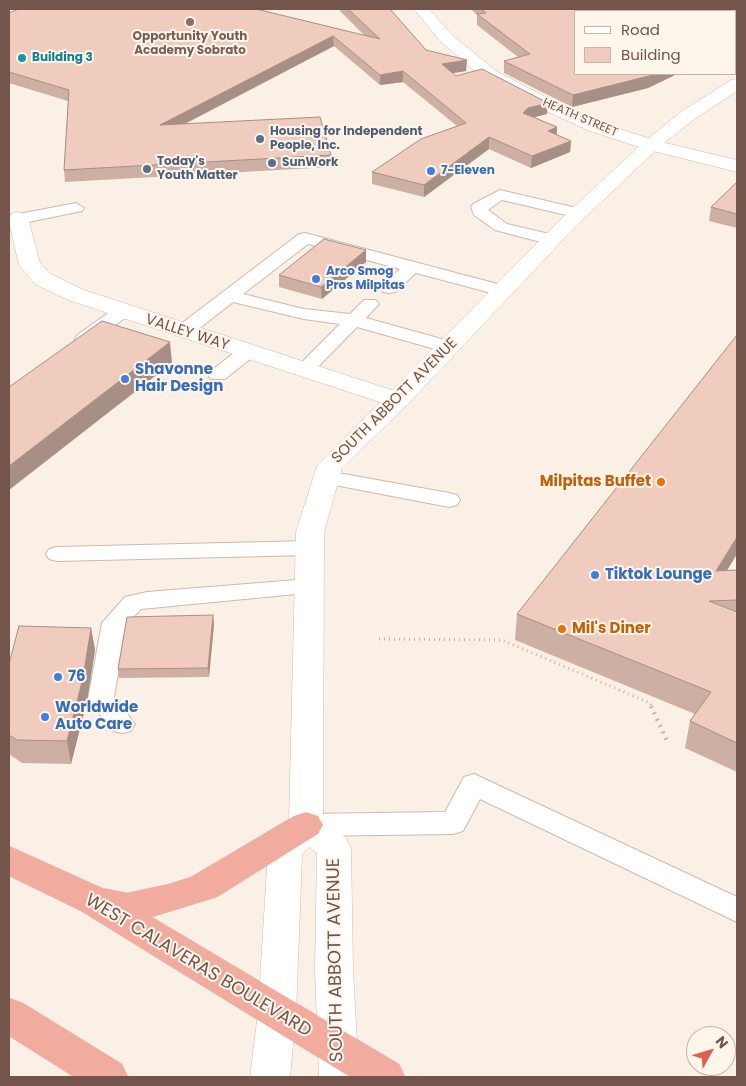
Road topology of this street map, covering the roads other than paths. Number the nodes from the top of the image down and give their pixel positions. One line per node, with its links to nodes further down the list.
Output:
1 (421, 9): 3 (street, HEATH STREET)
2 (737, 84): 3 (street, SOUTH ABBOTT AVENUE)
3 (651, 145): 4 (street, HEATH STREET); 6 (street, SOUTH ABBOTT AVENUE)
4 (737, 166)
5 (76, 208): 7 (lane)
6 (579, 213): 8 (street, SOUTH ABBOTT AVENUE); 8 (lane)
7 (12, 215): 14 (street, VALLEY WAY)
8 (552, 240): 11 (street, SOUTH ABBOTT AVENUE)
9 (412, 267): 10 (lane); 11 (lane); 12 (lane)
10 (388, 288)
11 (503, 291): 17 (street, SOUTH ABBOTT AVENUE)
12 (230, 296): 15 (lane); 16 (lane)
13 (370, 304): 15 (lane)
14 (123, 311): 16 (street, VALLEY WAY); 18 (lane)
15 (353, 320): 17 (lane); 20 (lane)
16 (184, 331): 19 (street, VALLEY WAY)
17 (449, 347): 22 (street, SOUTH ABBOTT AVENUE)
18 (72, 348)
19 (247, 352): 20 (street, VALLEY WAY); 21 (lane)
20 (304, 370): 22 (street, VALLEY WAY)
21 (218, 374)
22 (398, 400): 23 (street, SOUTH ABBOTT AVENUE)
23 (327, 477): 24 (lane); 25 (street, SOUTH ABBOTT AVENUE)
24 (449, 500)
25 (310, 548): 26 (lane); 27 (street, SOUTH ABBOTT AVENUE)
26 (57, 554)
27 (309, 587): 28 (lane); 29 (street, SOUTH ABBOTT AVENUE)
28 (122, 724)
29 (306, 824): 31 (highway); 32 (lane); 33 (street); 35 (street, SOUTH ABBOTT AVENUE)
30 (9, 860): 31 (highway, WEST CALAVERAS BOULEVARD)
31 (94, 901): 33 (highway, WEST CALAVERAS BOULEVARD)
32 (737, 910)
33 (277, 1013): 35 (highway, WEST CALAVERAS BOULEVARD); 37 (street)
34 (9, 1015): 36 (highway)
35 (339, 1063): 38 (highway, WEST CALAVERAS BOULEVARD)
36 (108, 1077)
37 (270, 1077)
38 (384, 1077)

